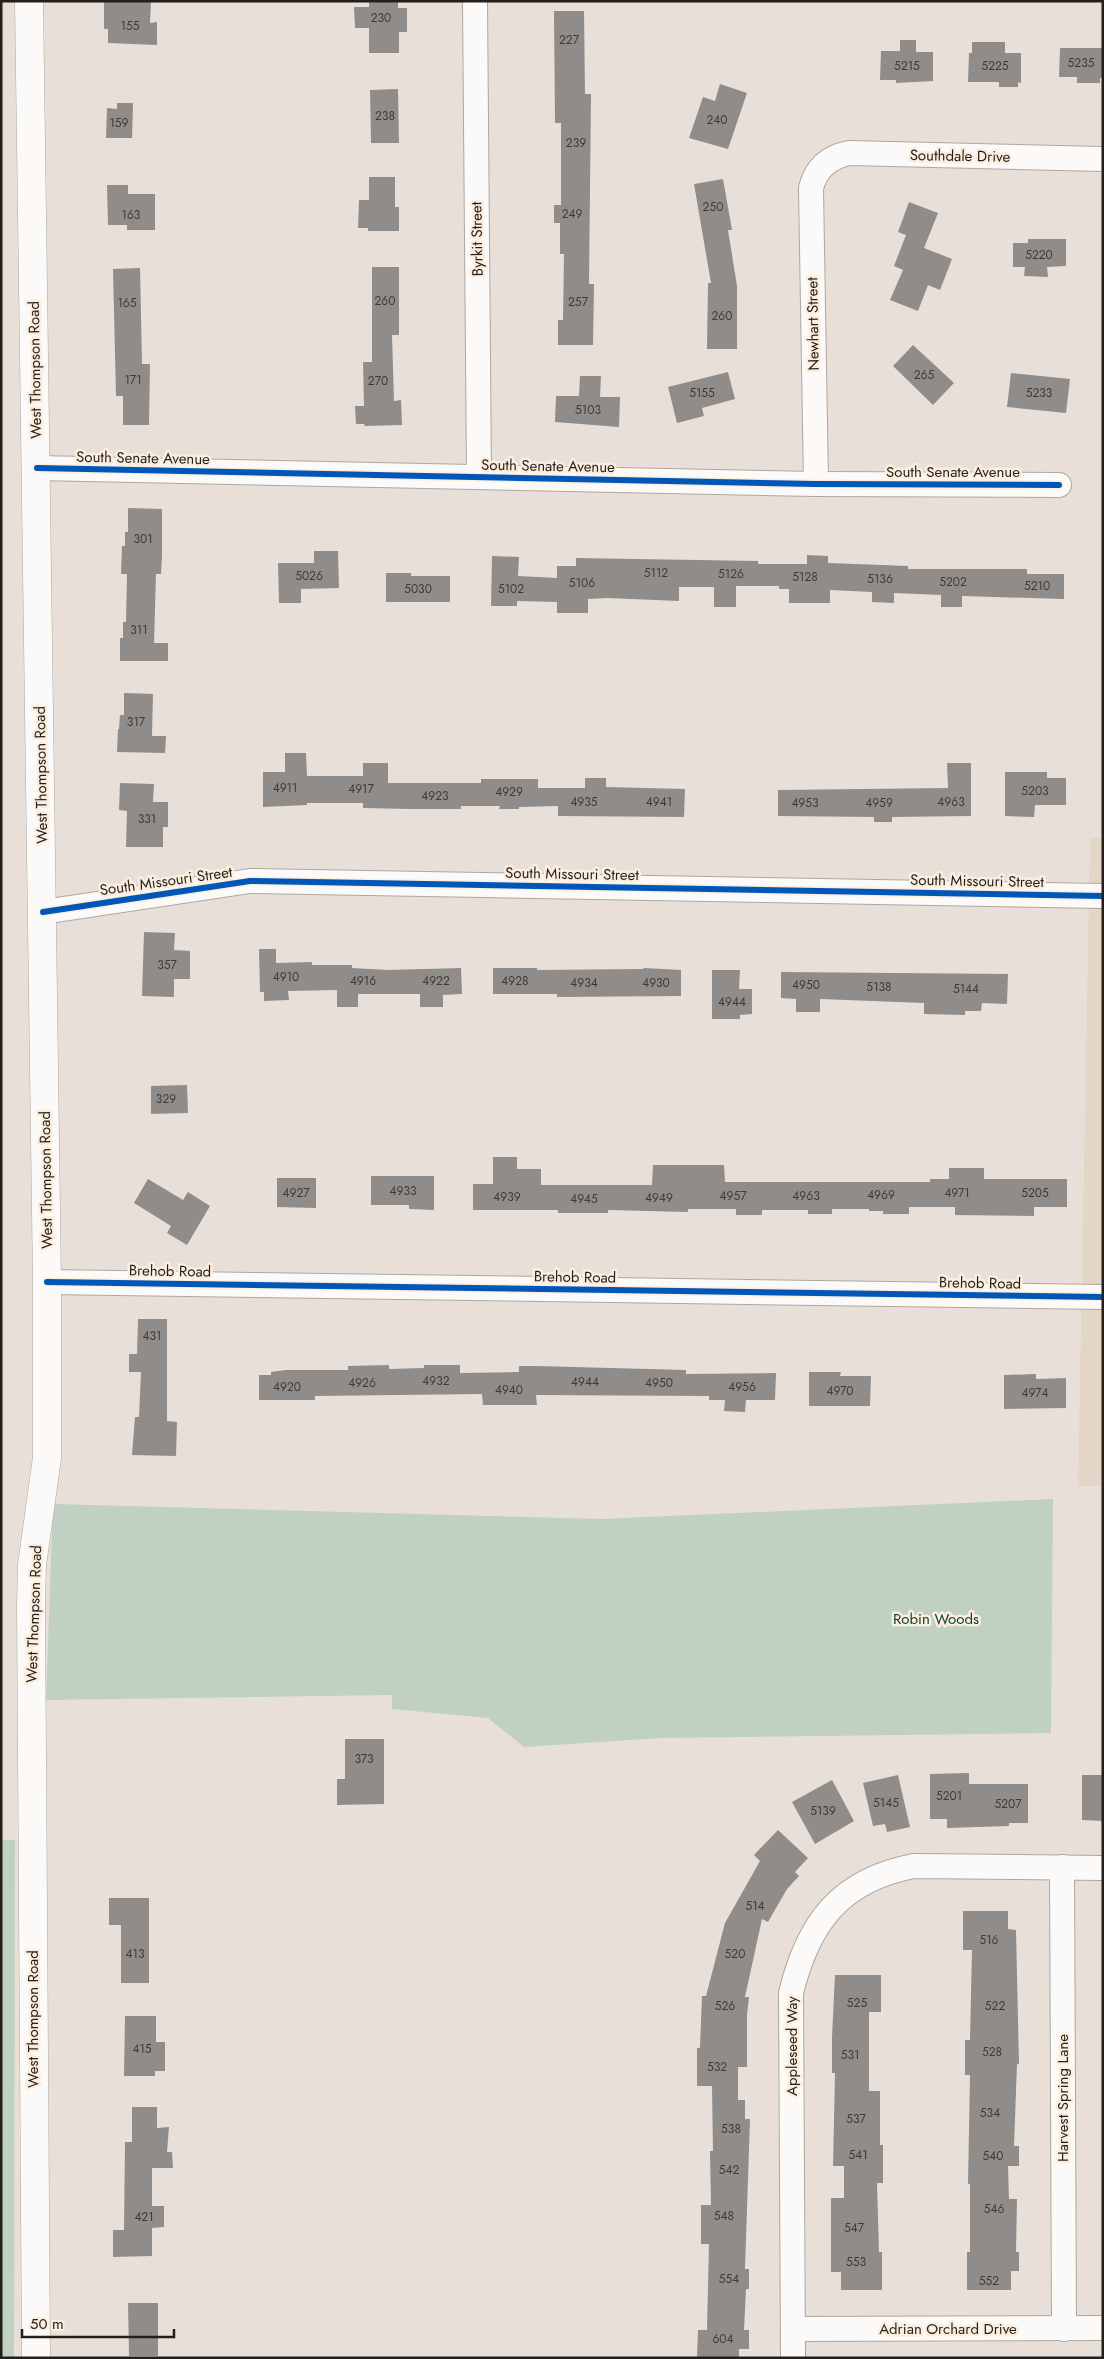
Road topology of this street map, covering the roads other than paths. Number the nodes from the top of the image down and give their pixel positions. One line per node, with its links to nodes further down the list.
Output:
1 (29, 1): 5 (main road, West Thompson Road)
2 (475, 1): 6 (street, Byrkit Street)
3 (1103, 159): 4 (street, Southdale Drive)
4 (821, 167): 7 (street, Newhart Street)
5 (36, 468): 6 (street, South Senate Avenue); 10 (main road, West Thompson Road)
6 (480, 477): 7 (street, South Senate Avenue)
7 (816, 484): 8 (street, South Senate Avenue)
8 (1060, 485)
9 (1103, 896): 10 (street, South Missouri Street)
10 (43, 912): 11 (main road, West Thompson Road)
11 (47, 1282): 12 (street, Brehob Road); 18 (main road, West Thompson Road)
12 (1103, 1297)
13 (1062, 1867): 14 (street, Appleseed Way); 15 (street, Harvest Spring Lane); 17 (street, Appleseed Way)
14 (1103, 1868)
15 (1064, 2328): 16 (street, Adrian Orchard Drive); 17 (street, Adrian Orchard Drive)
16 (1103, 2328)
17 (793, 2329): 19 (street, Appleseed Way)
18 (36, 2358)
19 (793, 2358)

